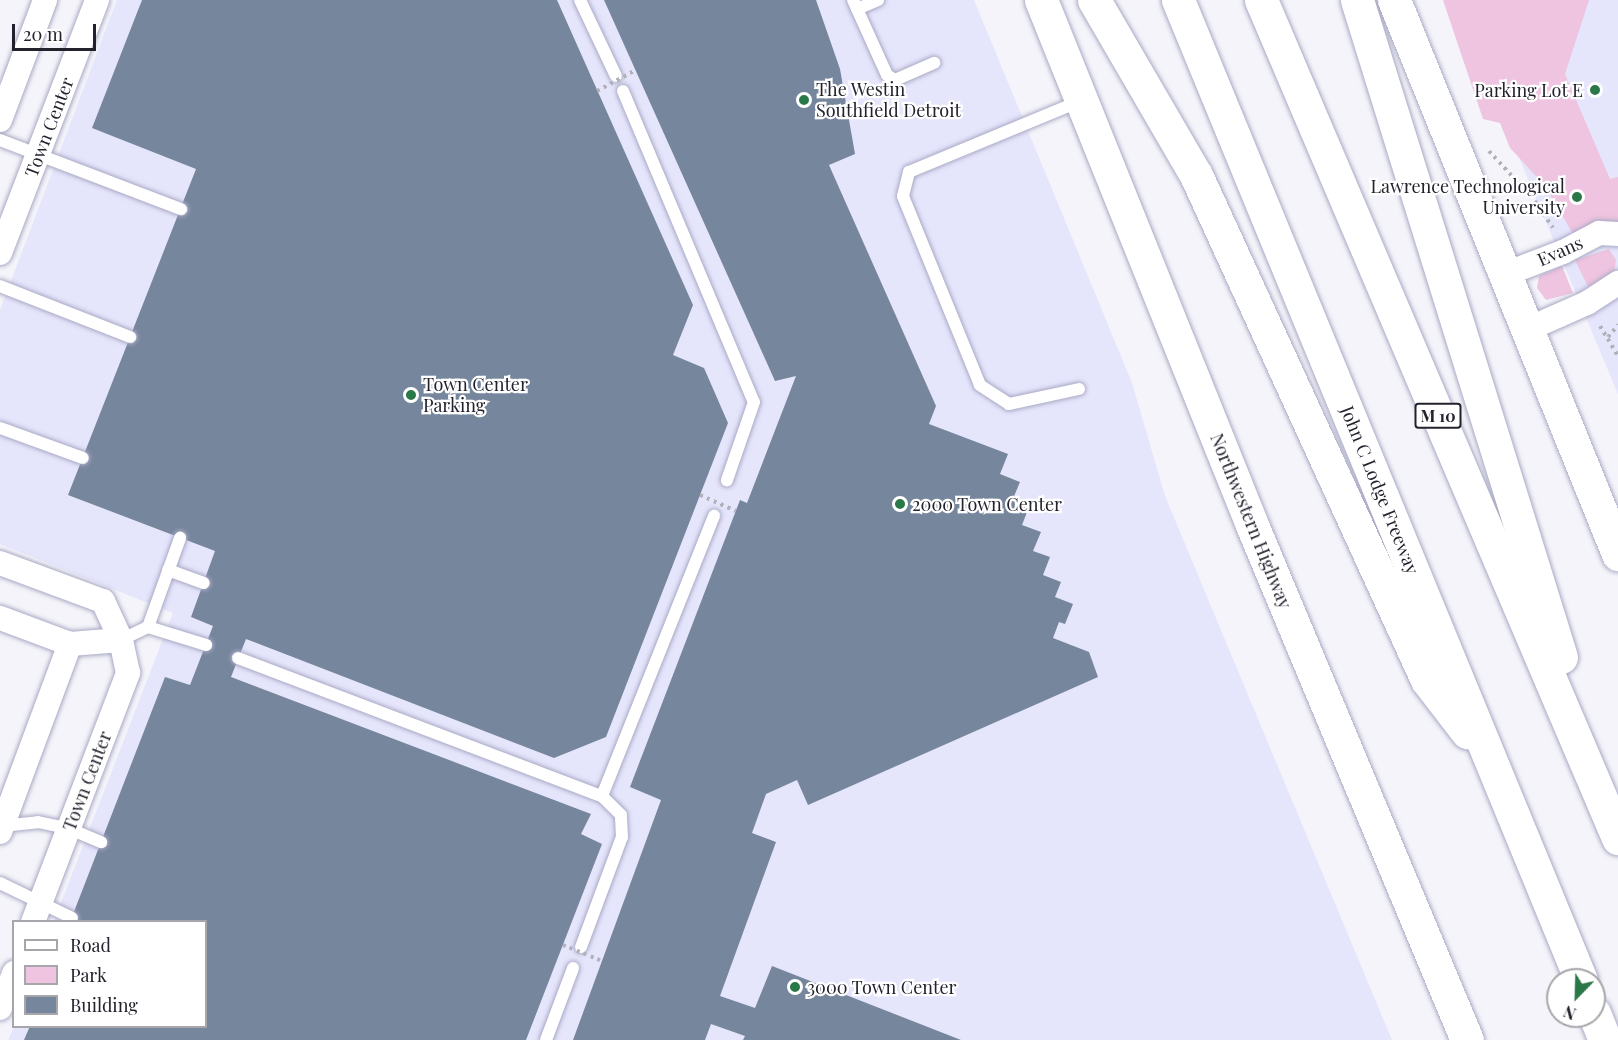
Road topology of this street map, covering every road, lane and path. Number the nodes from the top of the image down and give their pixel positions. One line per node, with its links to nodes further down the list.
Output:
1 (45, 0): 18 (street)
2 (97, 0): 20 (street, Town Center)
3 (580, 0): 14 (lane)
4 (878, 0): 11 (lane)
5 (1041, 0): 17 (main road, Northwestern Highway)
6 (1094, 0): 49 (main road)
7 (1178, 0): 49 (main road, John C Lodge Freeway)
8 (1261, 0): 53 (main road, M 10)
9 (1357, 0): 53 (main road)
10 (1394, 0): 24 (main road)
11 (855, 5): 12 (lane)
12 (934, 63)
13 (634, 71): 15 (path, bridge)
14 (616, 76)
15 (597, 91)
16 (622, 91): 34 (lane)
17 (1081, 100): 31 (lane); 66 (main road, Northwestern Highway)
18 (0, 120)
19 (0, 140): 20 (lane)
20 (38, 155): 21 (lane); 23 (street, Town Center)
21 (181, 209)
22 (1618, 234): 24 (street, Evans)
23 (0, 253)
24 (1503, 275): 28 (main road)
25 (1618, 283): 28 (street)
26 (0, 286): 29 (lane)
27 (1618, 325): 30 (path)
28 (1526, 330): 39 (main road)
29 (130, 337)
30 (1618, 356)
31 (1079, 389)
32 (0, 428): 33 (lane)
33 (83, 458)
34 (727, 480)
35 (700, 495): 36 (path, bridge)
36 (736, 511)
37 (714, 516): 50 (lane)
38 (180, 538): 41 (lane)
39 (1618, 554)
40 (0, 563): 45 (street, Town Center)
41 (168, 570): 42 (lane); 44 (lane)
42 (204, 583)
43 (0, 618): 46 (street)
44 (148, 627): 45 (lane); 47 (lane)
45 (121, 640): 46 (street); 51 (street, Town Center)
46 (70, 644): 52 (street)
47 (206, 645)
48 (238, 658): 50 (lane)
49 (1493, 766): 62 (main road, John C Lodge Freeway)
50 (602, 796): 59 (lane)
51 (70, 828): 52 (lane); 54 (lane); 56 (street, Town Center)
52 (1, 829)
53 (1617, 834)
54 (101, 842)
55 (0, 883): 56 (lane)
56 (37, 913): 57 (lane)
57 (72, 918)
58 (563, 945): 60 (path, bridge)
59 (581, 947)
60 (602, 961)
61 (573, 968): 65 (lane)
62 (1576, 968)
63 (12, 978): 64 (street)
64 (0, 1008)
65 (546, 1040)
66 (1467, 1040)

